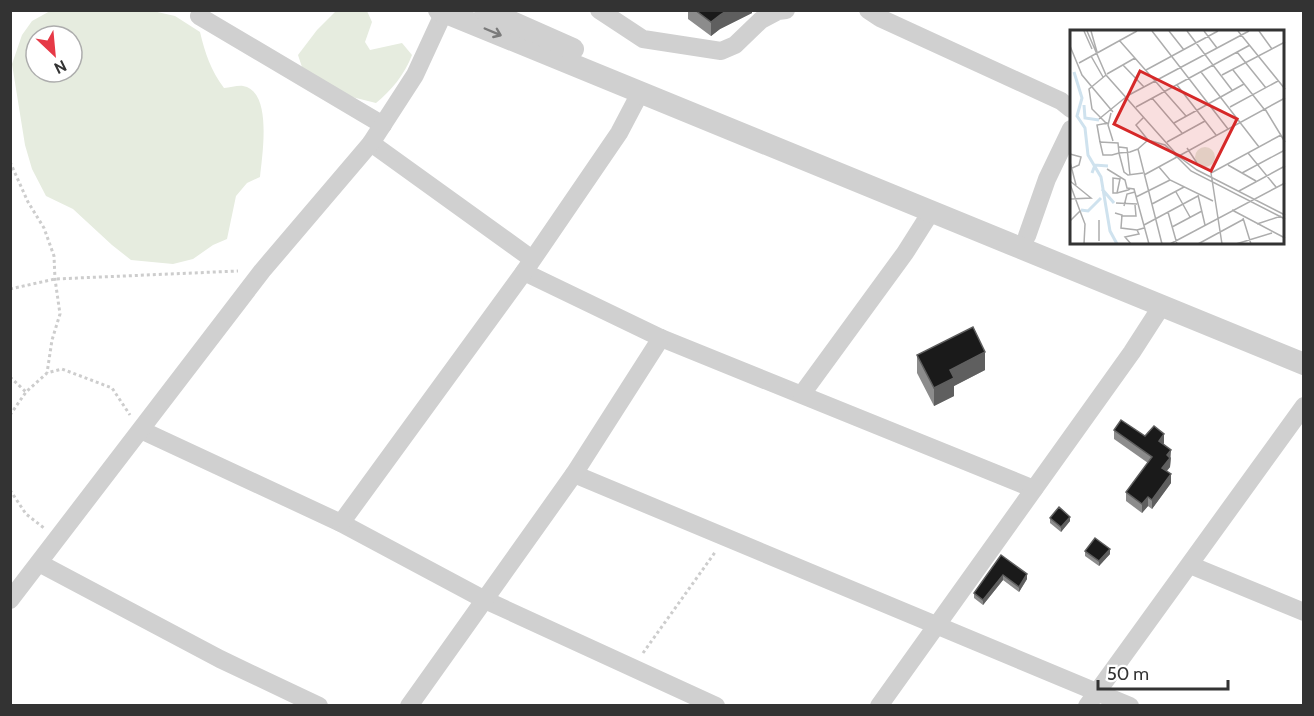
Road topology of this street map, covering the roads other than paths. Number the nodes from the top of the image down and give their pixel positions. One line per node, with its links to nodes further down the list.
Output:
1 (485, 10): 13 (street)
2 (599, 10): 3 (street)
3 (786, 10)
4 (868, 10): 8 (street)
5 (443, 11): 7 (street, one-way to 7); 9 (street)
6 (199, 16): 9 (street)
7 (640, 93): 12 (street); 14 (street)
8 (1070, 108)
9 (383, 125): 11 (street)
10 (1070, 131): 13 (street)
11 (371, 143): 14 (street); 21 (street)
12 (931, 212): 15 (street); 19 (street)
13 (1027, 236): 17 (street)
14 (528, 266): 16 (street); 24 (street)
15 (1161, 307): 18 (street); 23 (street)
16 (661, 339): 19 (street); 22 (street)
17 (1304, 352)
18 (1304, 364)
19 (802, 394): 23 (street)
20 (1304, 406): 26 (street)
21 (141, 430): 24 (street); 25 (street)
22 (574, 474): 28 (street); 30 (street)
23 (1034, 489): 30 (street)
24 (341, 523): 28 (street)
25 (39, 563): 27 (street); 32 (street)
26 (1190, 565): 29 (street); 31 (street)
27 (10, 600)
28 (485, 600): 33 (street); 34 (street)
29 (1304, 612)
30 (937, 625): 31 (street); 35 (street)
31 (1092, 698): 36 (street)
32 (319, 705)
33 (409, 705)
34 (716, 705)
35 (879, 705)
36 (1130, 705)

